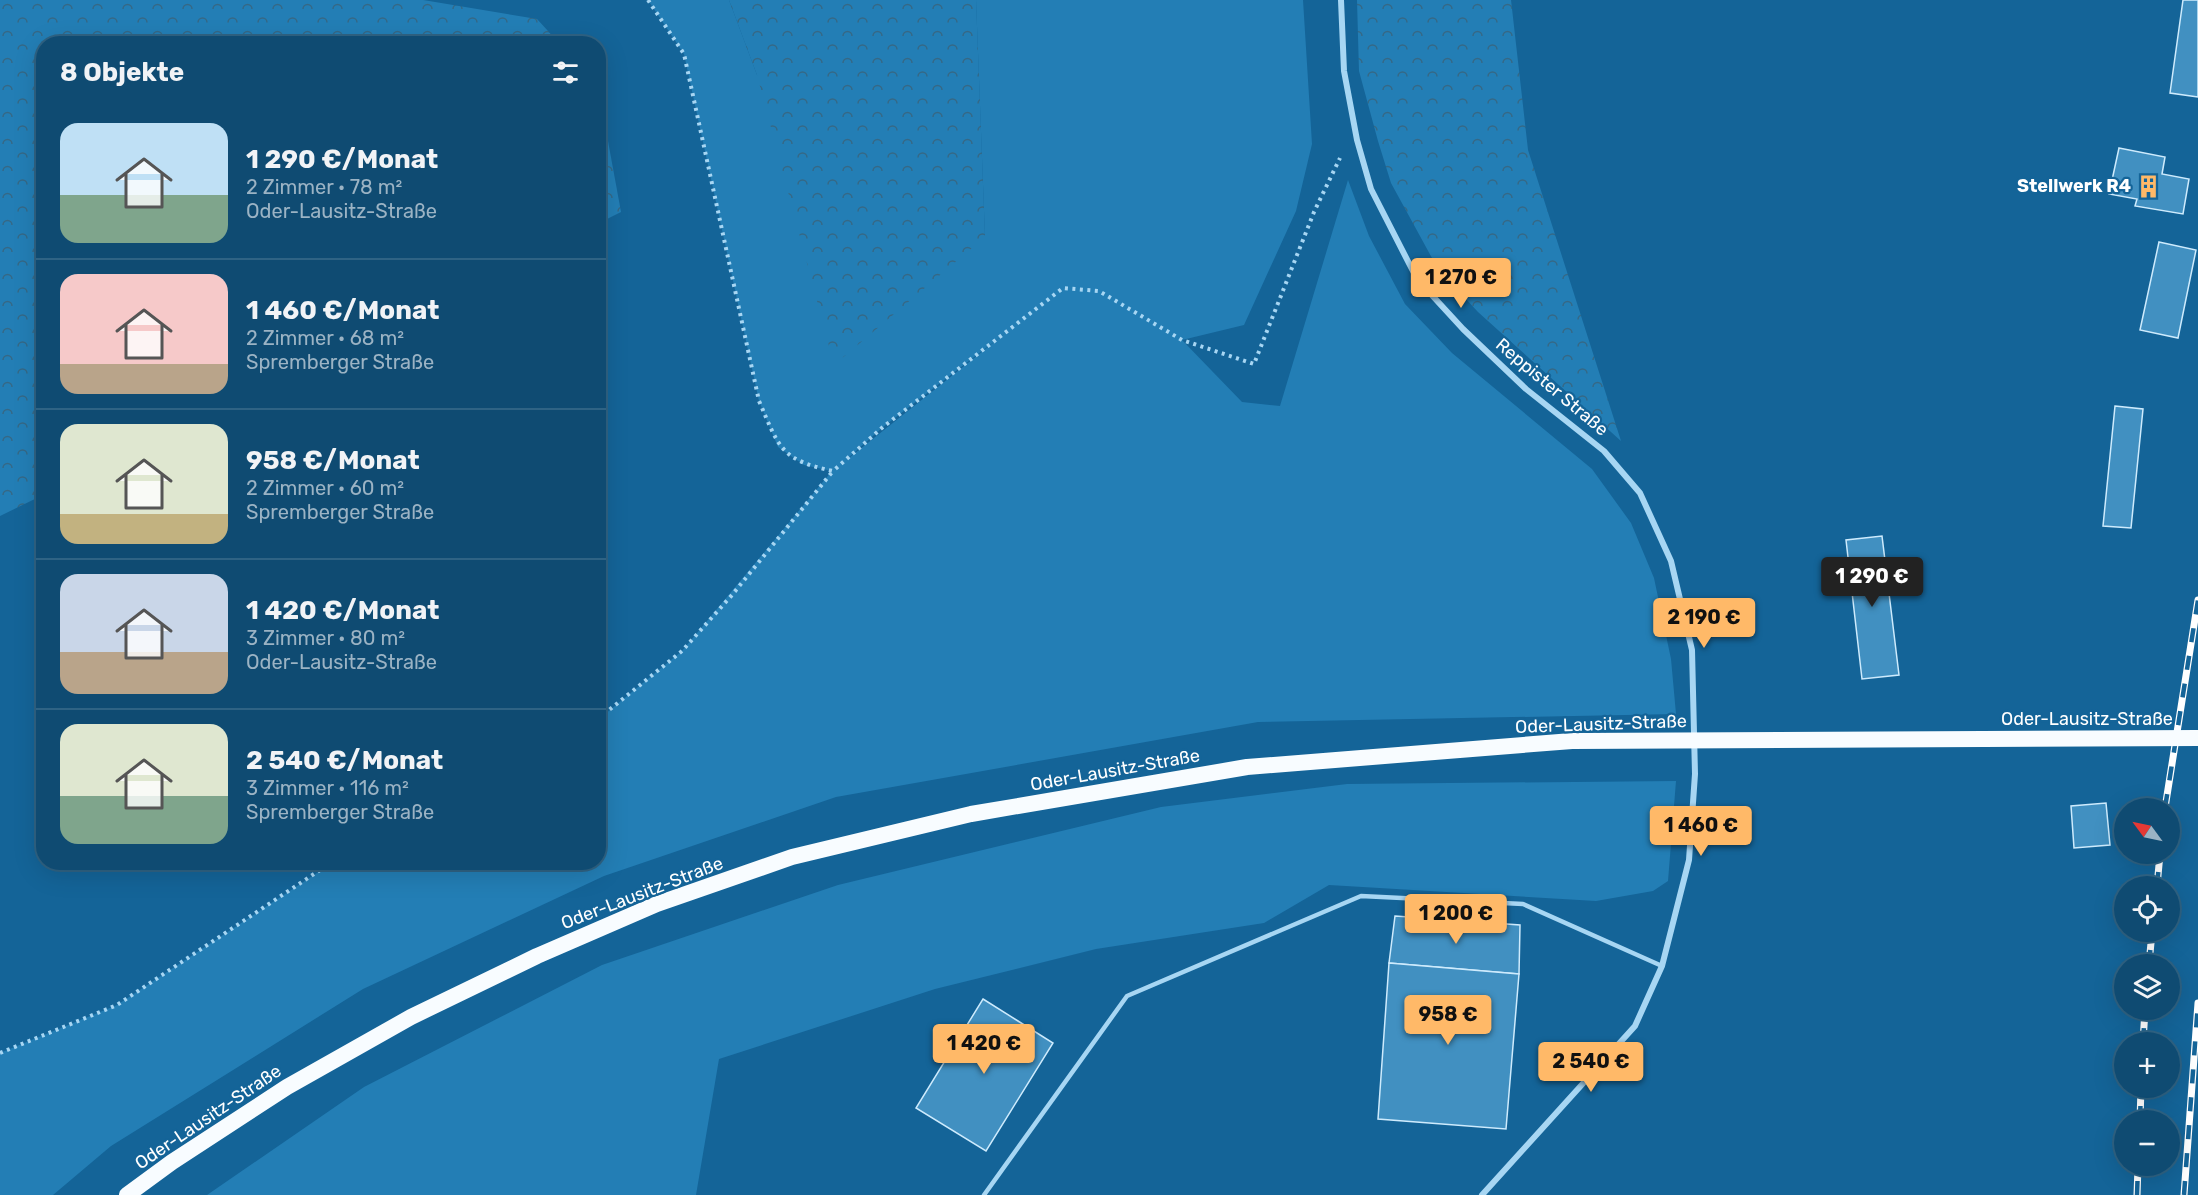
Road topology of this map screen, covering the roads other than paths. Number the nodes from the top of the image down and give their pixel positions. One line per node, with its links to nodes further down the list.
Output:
1 (1341, 0): 3 (street, Reppister Straße)
2 (2198, 738): 4 (highway, Oder-Lausitz-Straße, bridge)
3 (1662, 966): 5 (lane); 6 (street, Reppister Straße)
4 (127, 1195)
5 (984, 1195)
6 (1482, 1195)

